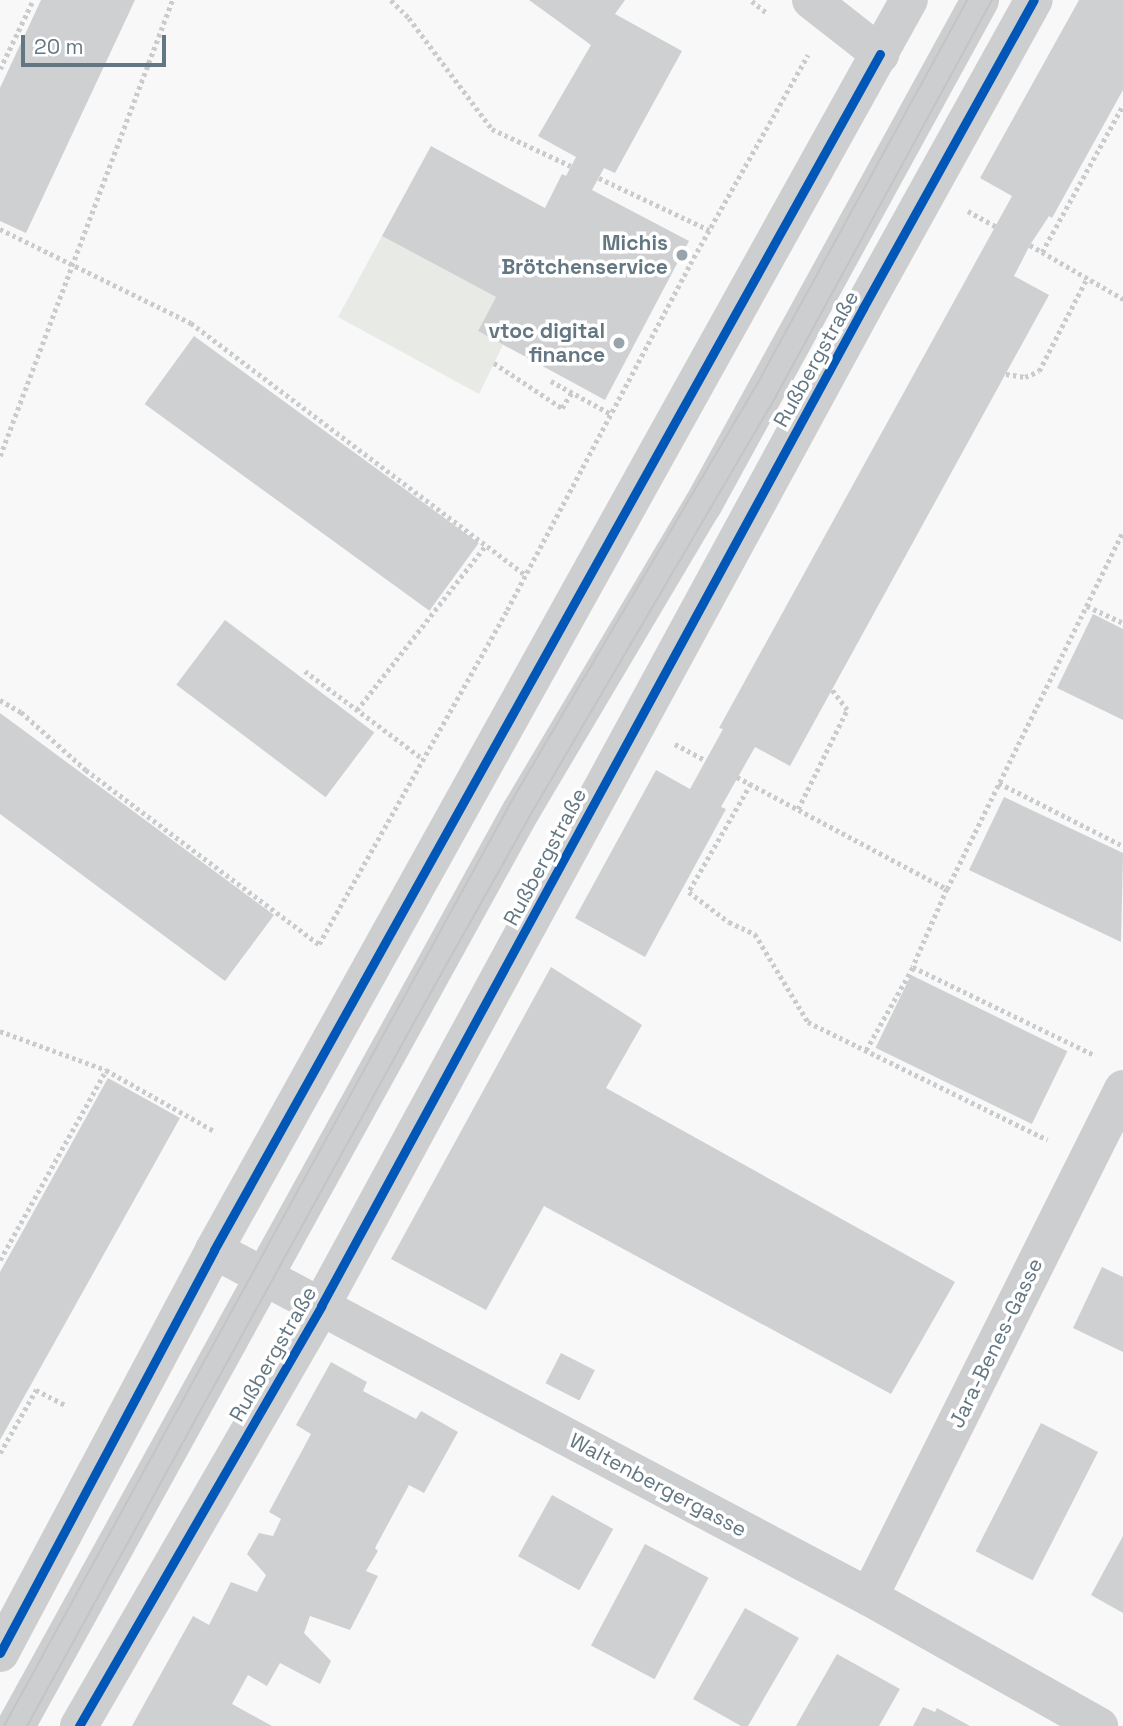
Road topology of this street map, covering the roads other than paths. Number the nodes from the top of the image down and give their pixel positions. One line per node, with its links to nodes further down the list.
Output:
1 (909, 0): 5 (street)
2 (980, 0): 8 (street)
3 (1034, 0): 9 (street, Rußbergstraße)
4 (823, 9): 5 (street)
5 (880, 54): 7 (street)
6 (1123, 1088): 10 (street, Jara-Benes-Gasse)
7 (214, 1250): 8 (street, Waltenbergergasse); 11 (street)
8 (264, 1276): 9 (street, Waltenbergergasse); 12 (street)
9 (321, 1306): 10 (street, Waltenbergergasse); 13 (street, Rußbergstraße)
10 (869, 1597): 14 (street, Waltenbergergasse)
11 (0, 1653)
12 (16, 1726)
13 (79, 1726)
14 (1099, 1726)

